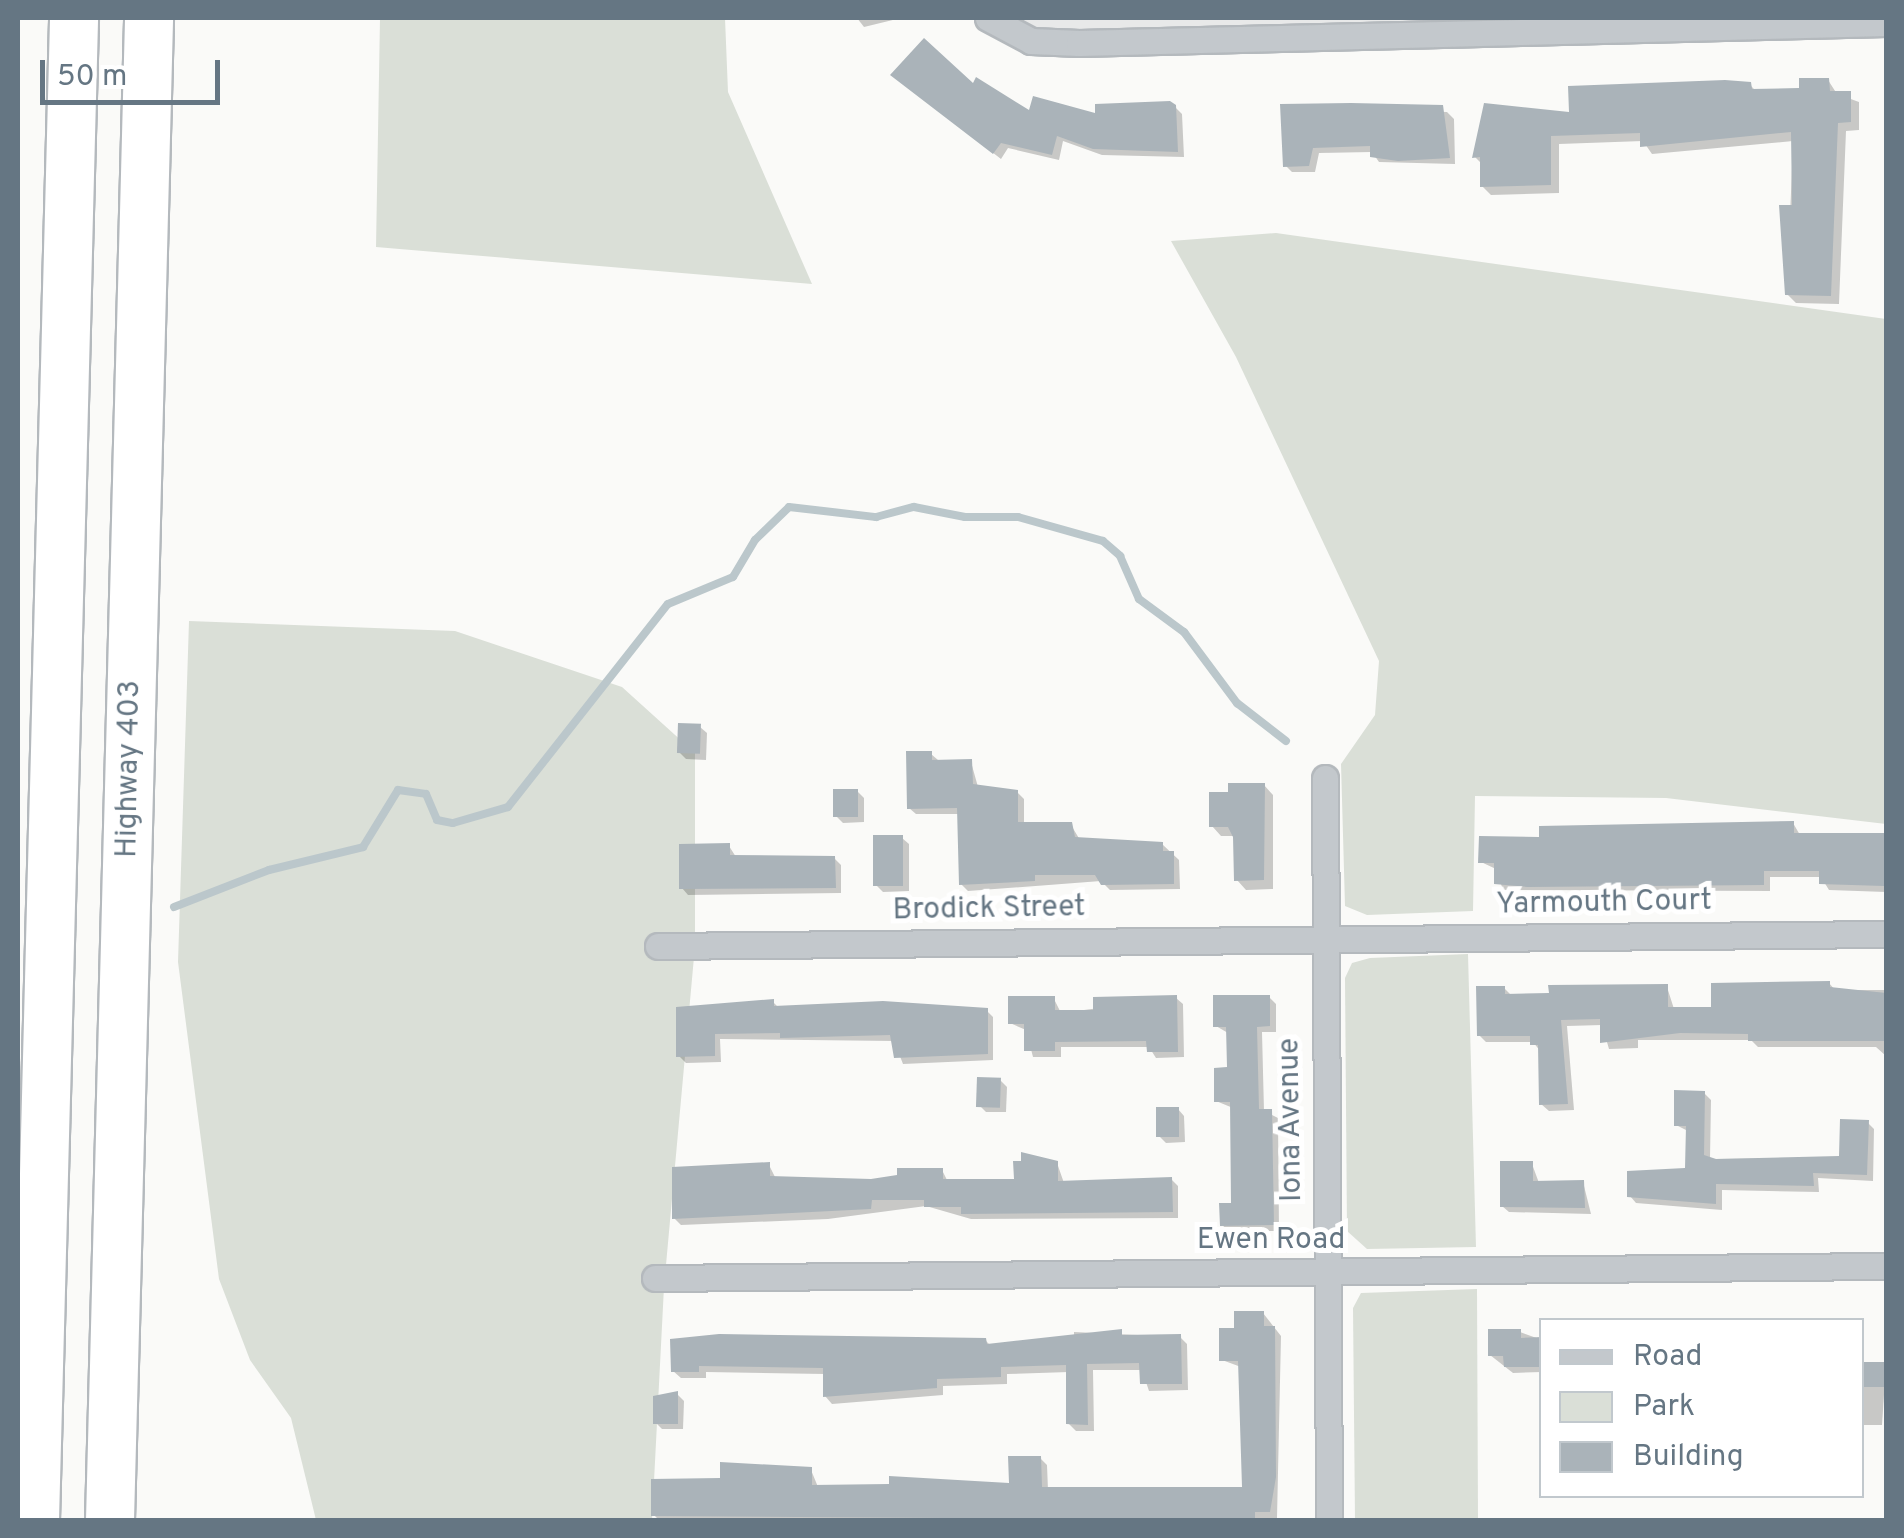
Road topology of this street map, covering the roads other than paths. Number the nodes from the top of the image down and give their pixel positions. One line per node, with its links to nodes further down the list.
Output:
1 (74, 18): 14 (highway)
2 (149, 18): 15 (highway, Highway 403)
3 (988, 18): 6 (street)
4 (1816, 20): 5 (street); 6 (street)
5 (1886, 23)
6 (1536, 24)
7 (1324, 778): 9 (street, Iona Avenue)
8 (1886, 934): 9 (street, Yarmouth Court)
9 (1321, 939): 10 (street, Brodick Street); 12 (street, Iona Avenue)
10 (658, 946)
11 (1886, 1266): 12 (street, Ewen Road)
12 (1328, 1273): 13 (street, Ewen Road); 16 (street, Iona Avenue)
13 (655, 1278)
14 (35, 1520)
15 (110, 1520)
16 (1329, 1520)

